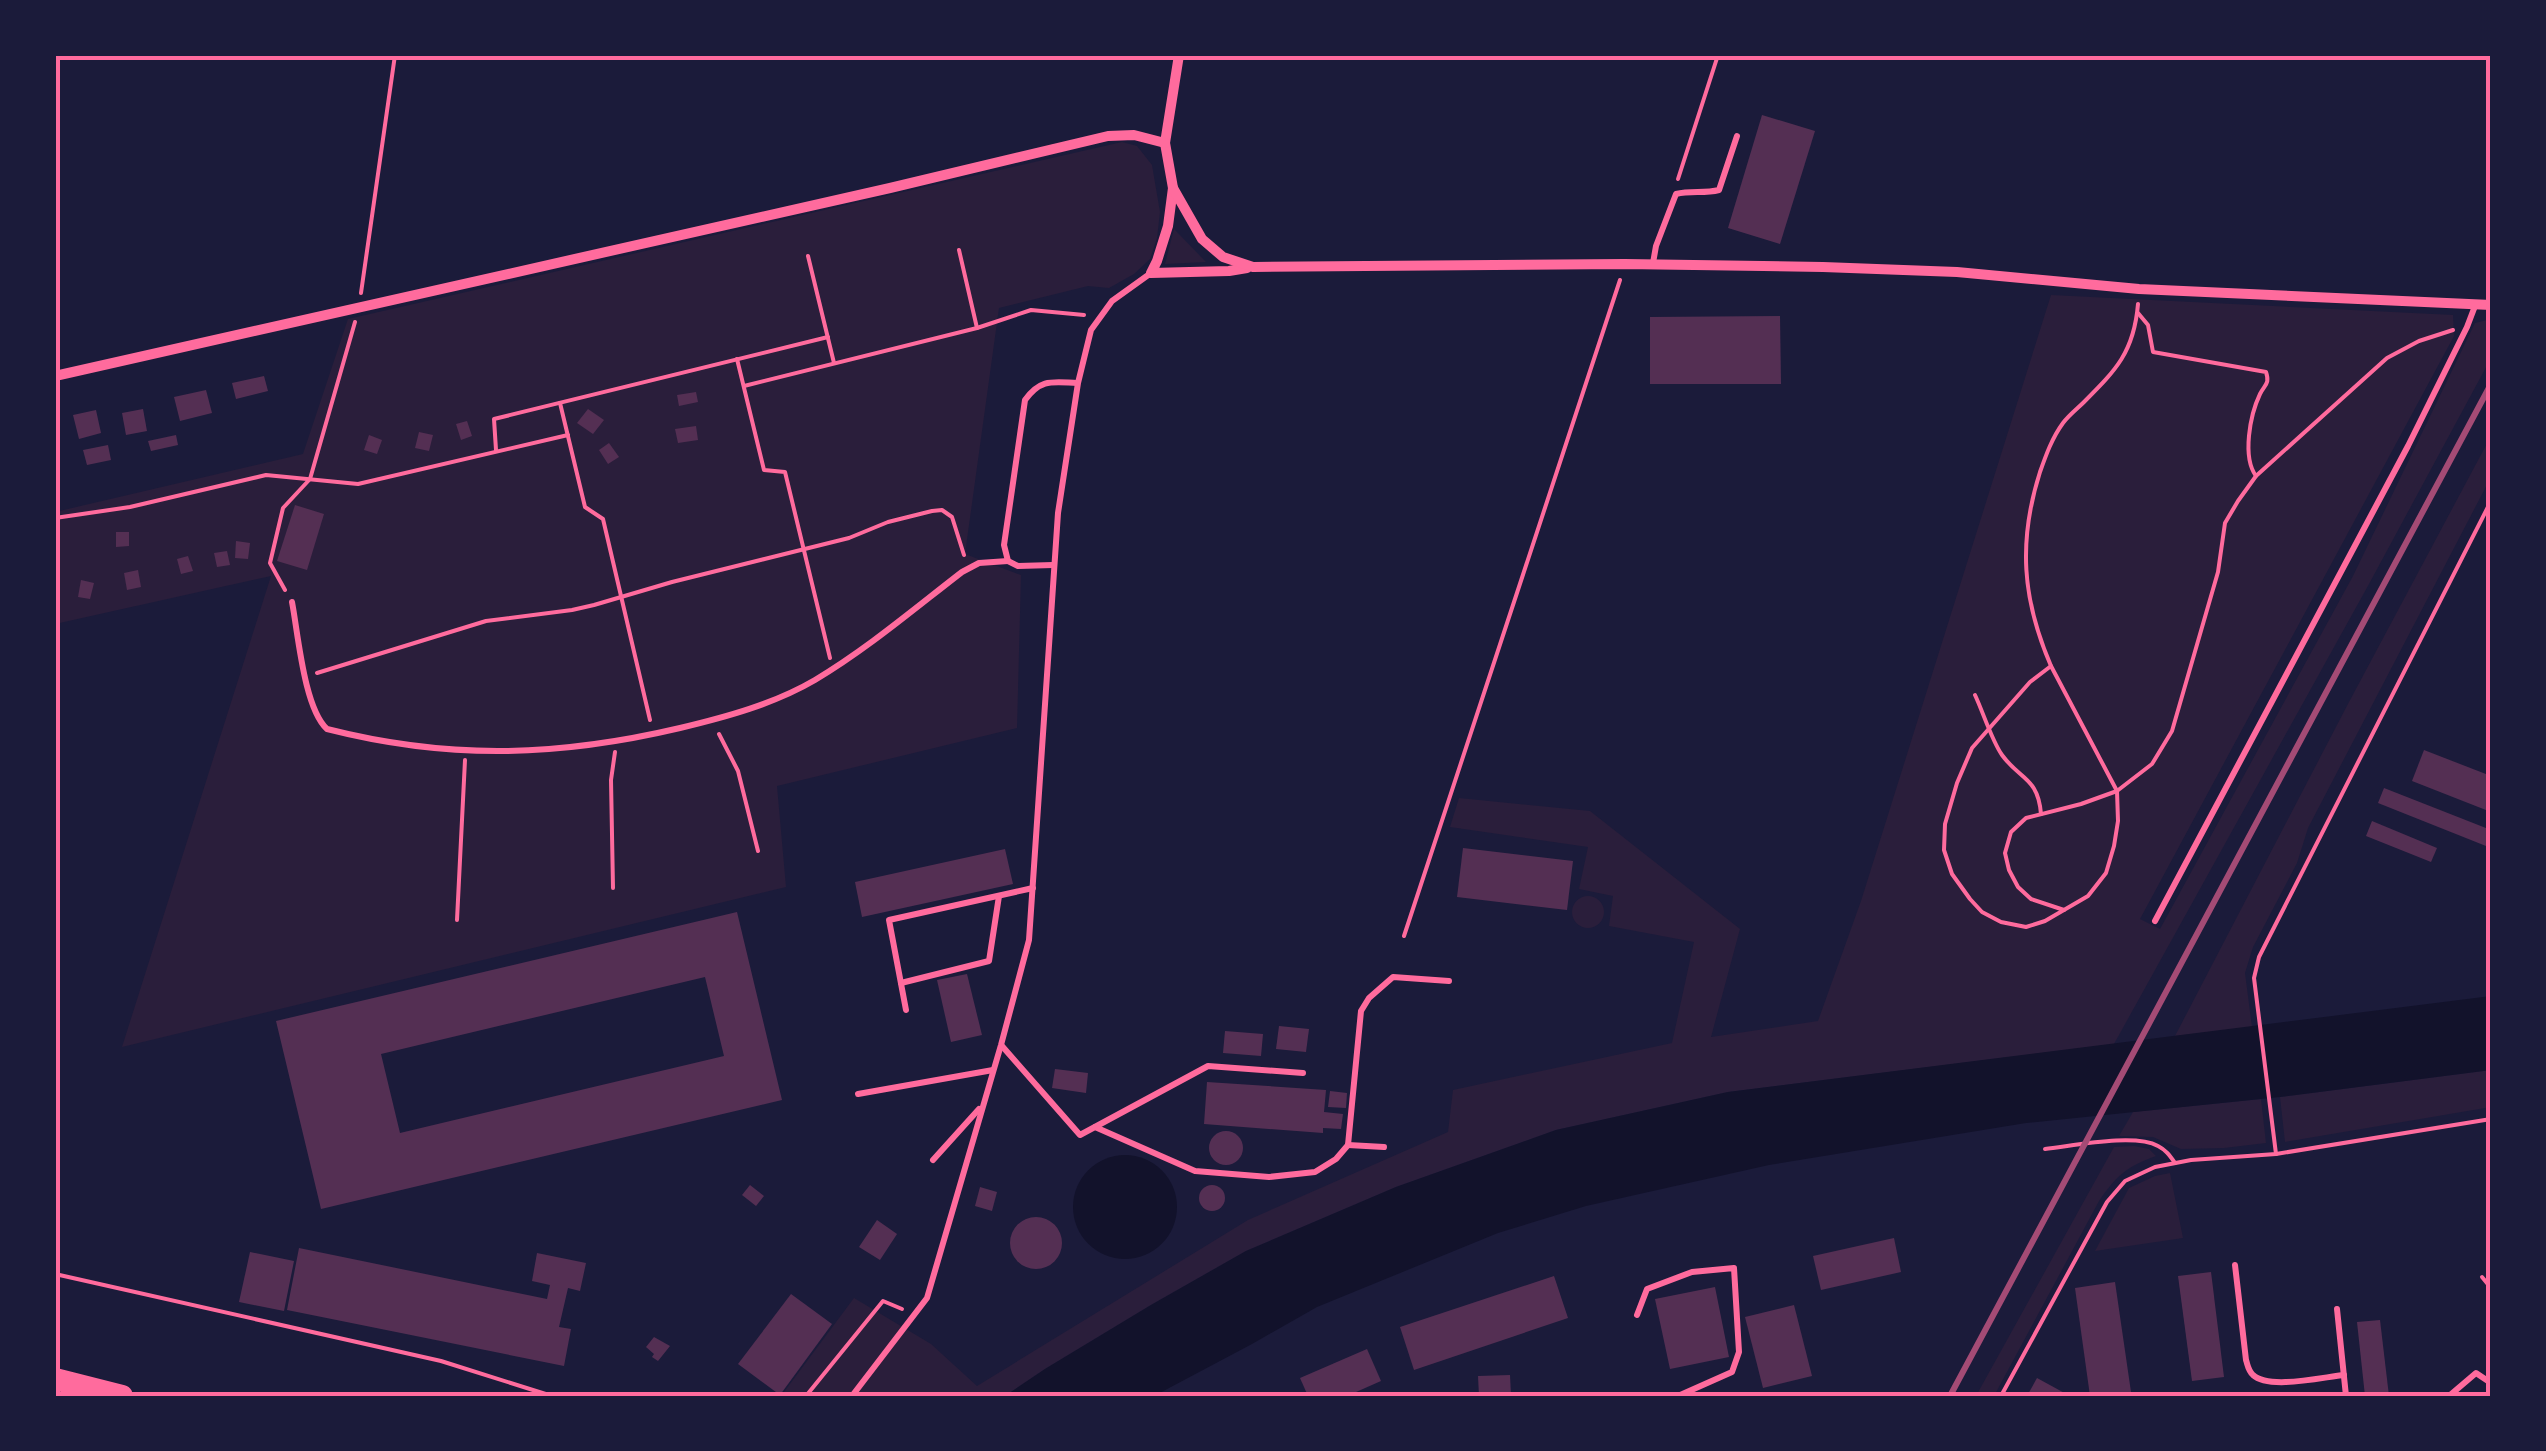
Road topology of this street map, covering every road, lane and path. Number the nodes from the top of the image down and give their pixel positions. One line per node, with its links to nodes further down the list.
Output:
1 (395, 55): 17 (path)
2 (1179, 55): 5 (street)
3 (1718, 55): 7 (path)
4 (1737, 136): 7 (lane)
5 (1164, 143): 6 (street); 17 (street)
6 (1172, 188): 12 (street); 13 (street)
7 (1676, 194): 11 (lane)
8 (958, 250): 21 (path)
9 (808, 256): 22 (path)
10 (1625, 264): 11 (street); 12 (street); 59 (path)
11 (1653, 264): 14 (street)
12 (1253, 267): 13 (street)
13 (1151, 273): 19 (lane)
14 (2140, 289): 15 (street); 18 (path)
15 (2475, 304): 16 (street); 20 (lane)
16 (2491, 305)
17 (359, 308): 25 (street); 32 (path)
18 (2138, 313): 31 (path); 41 (path)
19 (1101, 316): 21 (path); 26 (lane)
20 (2467, 327): 31 (path); 58 (lane)
21 (977, 328): 24 (path)
22 (828, 337): 23 (path); 24 (path)
23 (738, 359): 27 (path); 28 (path)
24 (834, 363): 27 (path)
25 (55, 376)
26 (1078, 383): 36 (lane); 37 (lane)
27 (744, 386): 35 (path)
28 (560, 403): 29 (path); 30 (path)
29 (568, 435): 30 (path); 39 (path)
30 (496, 450): 32 (path)
31 (2256, 476): 50 (path)
32 (310, 480): 34 (path); 40 (path)
33 (2491, 501): 73 (path)
34 (55, 518)
35 (804, 550): 38 (path); 39 (path); 42 (path)
36 (1008, 561): 37 (lane); 38 (lane)
37 (1053, 566): 54 (lane)
38 (968, 570): 42 (lane)
39 (621, 597): 43 (path); 47 (path)
40 (292, 602): 43 (lane)
41 (2051, 666): 46 (path); 50 (path)
42 (833, 667): 45 (lane)
43 (306, 676): 49 (lane)
44 (1975, 695): 46 (path)
45 (709, 720): 47 (lane); 52 (path)
46 (1990, 726): 51 (path); 56 (path)
47 (653, 734): 48 (lane)
48 (617, 742): 49 (lane); 53 (path)
49 (466, 752): 57 (path)
50 (2117, 791): 51 (path); 56 (path)
51 (2041, 814): 56 (path)
52 (758, 852)
53 (614, 888)
54 (1033, 888): 55 (lane); 63 (lane)
55 (999, 896): 61 (lane); 61 (lane)
56 (2064, 910)
57 (457, 920)
58 (2156, 921)
59 (1404, 936)
60 (1449, 981): 70 (lane)
61 (901, 983): 62 (lane)
62 (906, 1010)
63 (1001, 1046): 64 (lane); 69 (lane)
64 (993, 1070): 66 (lane); 67 (lane)
65 (1303, 1073): 69 (lane)
66 (858, 1094)
67 (982, 1106): 74 (lane); 81 (lane)
68 (2491, 1119): 73 (path)
69 (1095, 1127): 70 (lane)
70 (1348, 1144): 71 (lane)
71 (1384, 1147)
72 (2044, 1149): 75 (path)
73 (2276, 1154): 75 (path)
74 (933, 1160)
75 (2175, 1163): 91 (path)
76 (2235, 1266): 83 (lane)
77 (55, 1274): 87 (path)
78 (2482, 1277): 79 (path)
79 (2491, 1288)
80 (2338, 1309): 83 (lane)
81 (915, 1315): 88 (path); 89 (lane)
82 (1637, 1315): 90 (lane)
83 (2344, 1375): 92 (lane)
84 (55, 1378): 86 (highway)
85 (2491, 1383): 93 (lane)
86 (122, 1396)
87 (552, 1396)
88 (806, 1396)
89 (852, 1396)
90 (1678, 1396)
91 (2001, 1396)
92 (2346, 1396)
93 (2450, 1396)

